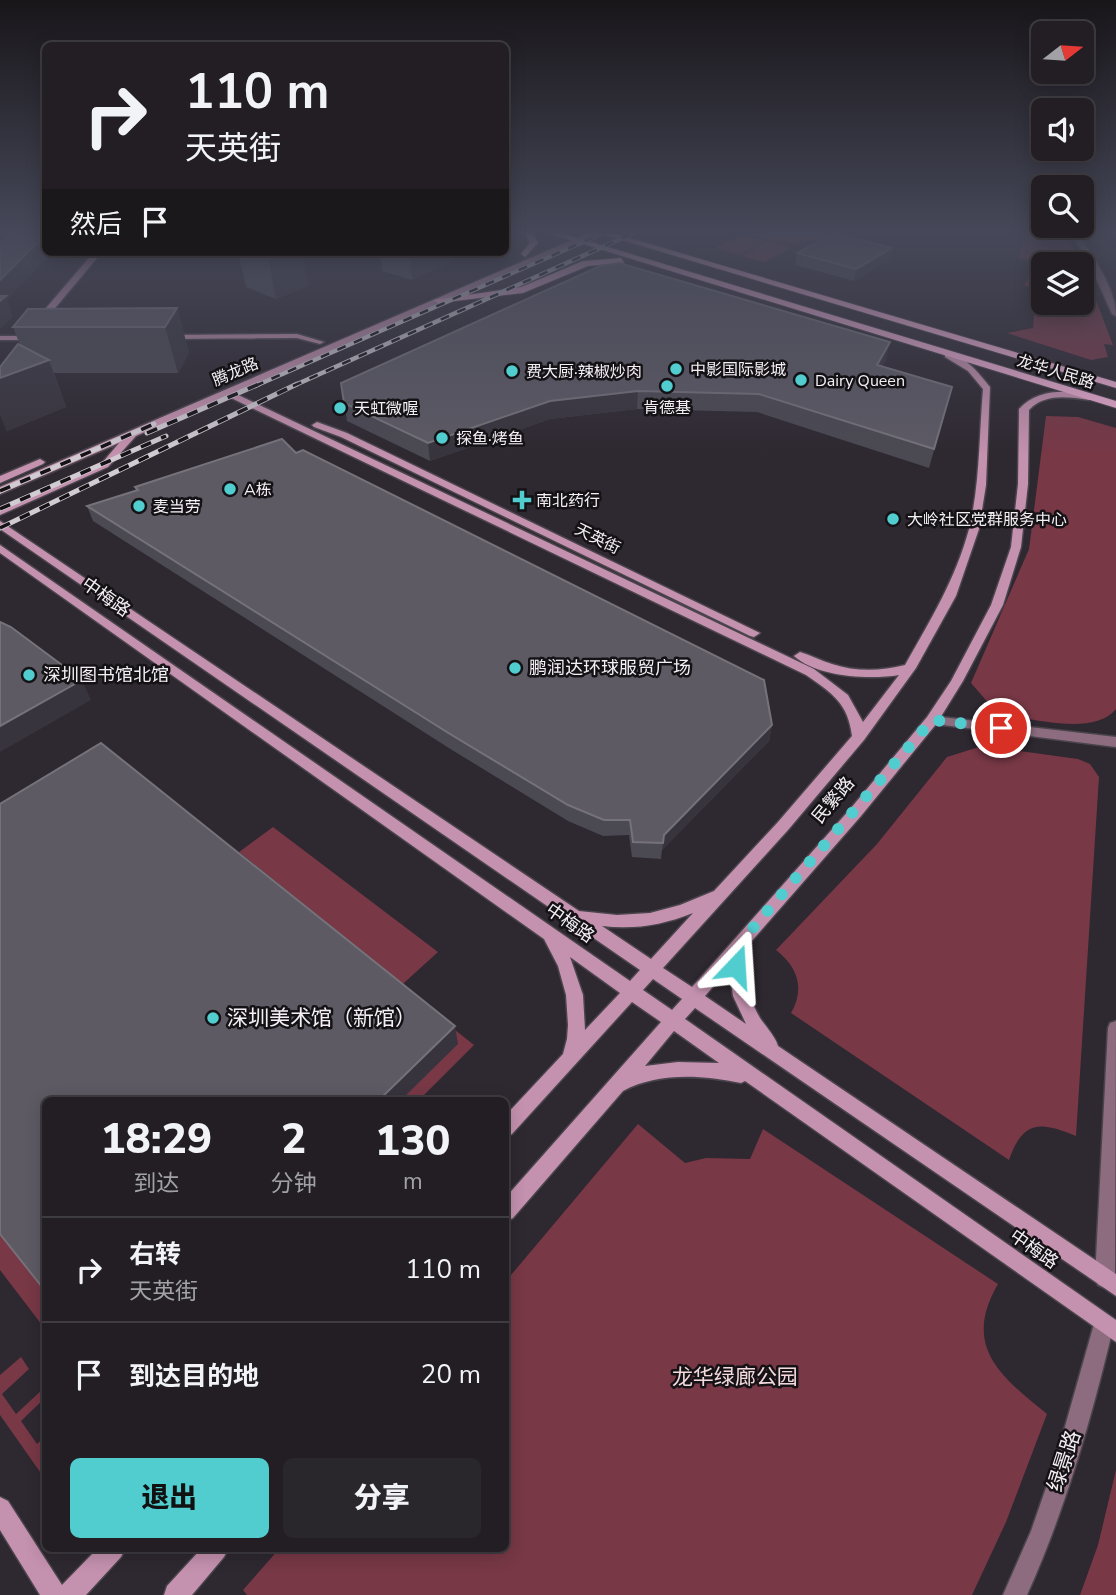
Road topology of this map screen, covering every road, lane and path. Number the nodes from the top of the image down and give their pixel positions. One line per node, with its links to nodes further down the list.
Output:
1 (53, 305): 8 (main road)
2 (405, 305): 10 (main road, 腾龙路)
3 (426, 305): 13 (main road, 腾龙路)
4 (786, 305): 11 (main road, 龙华人民路)
5 (849, 305): 12 (main road, 龙华人民路)
6 (154, 337): 10 (main road)
7 (0, 338): 8 (main road)
8 (26, 338): 9 (main road)
9 (46, 338)
10 (320, 342): 17 (main road, 腾龙路)
11 (948, 355): 14 (main road, 龙华人民路); 24 (main road, 民繁路)
12 (1116, 385)
13 (226, 392): 16 (main road, 天英街); 18 (main road, 腾龙路)
14 (1088, 397): 15 (main road, 龙华人民路); 25 (main road, 民繁路)
15 (1116, 405)
16 (274, 412): 24 (main road, 天英街); 26 (main road, 天英街)
17 (114, 430): 18 (main road); 19 (main road, 腾龙路)
18 (129, 434): 20 (main road, 腾龙路); 21 (main road)
19 (0, 480)
20 (0, 491)
21 (0, 512)
22 (0, 524): 29 (main road, 中梅路)
23 (0, 548): 30 (main road, 中梅路)
24 (910, 668): 26 (main road, 民繁路)
25 (932, 720): 27 (street); 31 (main road, 民繁路)
26 (859, 737): 28 (main road, 民繁路)
27 (1116, 742)
28 (722, 893): 29 (main road); 32 (main road, 民繁路)
29 (568, 911): 32 (main road, 中梅路)
30 (547, 933): 33 (main road, 中梅路); 38 (main road)
31 (746, 936): 34 (main road, 民繁路); 37 (main road)
32 (653, 970): 33 (main road, 民繁路); 34 (main road, 中梅路)
33 (631, 992): 35 (main road, 中梅路); 38 (main road, 民繁路)
34 (693, 996): 35 (main road, 民繁路); 37 (main road, 中梅路)
35 (670, 1021): 39 (main road, 中梅路); 40 (main road, 民繁路)
36 (1116, 1028): 43 (street)
37 (778, 1054): 43 (main road, 中梅路)
38 (568, 1060): 41 (main road, 民繁路)
39 (757, 1082): 40 (main road); 44 (main road, 中梅路)
40 (611, 1089): 42 (main road, 民繁路)
41 (509, 1125)
42 (509, 1208)
43 (1111, 1282)
44 (1110, 1328): 51 (street, 绿景路)
45 (0, 1509): 49 (main road)
46 (110, 1552): 50 (main road)
47 (214, 1552): 48 (main road)
48 (182, 1590)
49 (54, 1595)
50 (69, 1595)
51 (1015, 1595)

